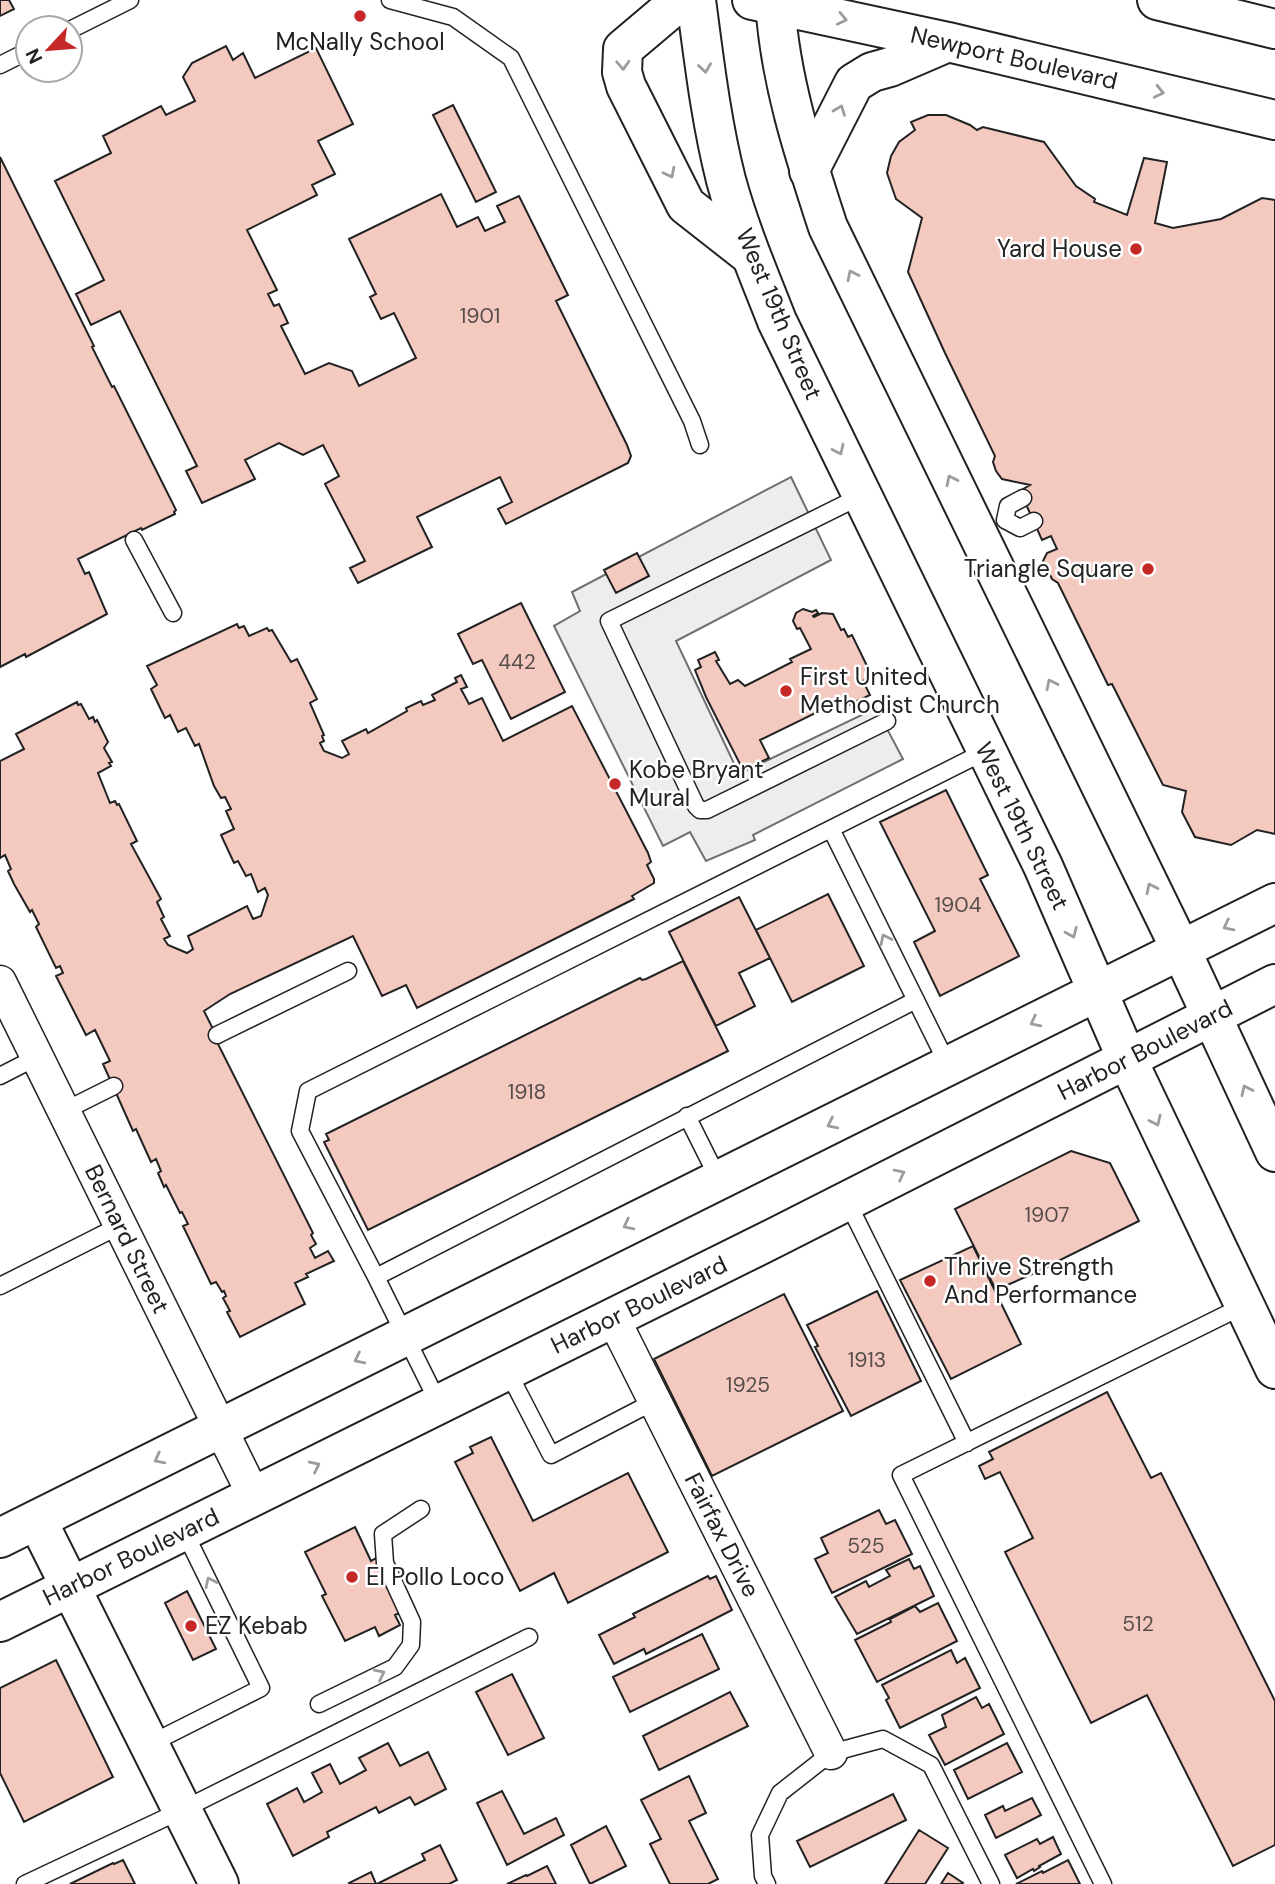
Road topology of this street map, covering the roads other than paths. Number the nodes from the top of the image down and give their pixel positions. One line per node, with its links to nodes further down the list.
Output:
1 (130, 0): 8 (lane)
2 (390, 0): 14 (lane)
3 (681, 0): 13 (main road, one-way to 13)
4 (696, 0): 13 (main road, West 19th Street, one-way to 13)
5 (1157, 0): 7 (main road)
6 (767, 2): 10 (main road, Newport Boulevard, one-way to 10); 12 (main road)
7 (1202, 5): 9 (main road)
8 (84, 23)
9 (1275, 29)
10 (948, 42): 11 (main road, Newport Boulevard, one-way to 11); 12 (main road, one-way to 10)
11 (1275, 120)
12 (809, 171): 18 (main road, one-way to 12)
13 (751, 256): 15 (main road, West 19th Street, one-way to 15)
14 (700, 445)
15 (861, 496): 21 (lane); 22 (main road, West 19th Street)
16 (1023, 498): 18 (lane)
17 (1034, 521): 18 (lane)
18 (991, 527): 25 (main road, one-way to 18)
19 (134, 540): 20 (lane)
20 (173, 613)
21 (887, 721)
22 (986, 751): 23 (lane); 29 (main road, West 19th Street, one-way to 29)
23 (831, 829): 30 (lane, one-way to 23); 44 (lane)
24 (1275, 903): 25 (main road, one-way to 25)
25 (1181, 950): 29 (main road); 31 (main road)
26 (348, 971): 32 (lane)
27 (0, 982): 33 (street, Bernard Street)
28 (1275, 984): 31 (main road, Harbor Boulevard)
29 (1096, 992): 34 (main road, West 19th Street); 35 (main road, one-way to 35)
30 (916, 1000): 35 (lane); 39 (lane)
31 (1212, 1017): 34 (main road, Harbor Boulevard); 40 (main road, one-way to 31)
32 (217, 1035)
33 (37, 1057): 36 (lane); 38 (street, Bernard Street)
34 (1127, 1059): 42 (main road, Harbor Boulevard, one-way to 34); 46 (main road, West 19th Street, one-way to 46)
35 (948, 1065): 41 (main road, one-way to 41)
36 (0, 1076)
37 (114, 1086): 38 (lane)
38 (64, 1111): 43 (street, Bernard Street)
39 (687, 1116): 41 (lane); 44 (lane)
40 (1275, 1152)
41 (719, 1180): 48 (main road, one-way to 48)
42 (847, 1201): 47 (main road, Harbor Boulevard); 54 (lane)
43 (121, 1225): 45 (lane); 53 (street, Bernard Street)
44 (376, 1278): 48 (lane)
45 (0, 1286)
46 (1243, 1306): 49 (main road, West 19th Street); 54 (lane)
47 (613, 1318): 50 (main road, Harbor Boulevard); 51 (street, Fairfax Drive)
48 (404, 1337): 52 (lane); 53 (main road, one-way to 53)
49 (1275, 1369)
50 (507, 1370): 51 (lane); 52 (main road, Harbor Boulevard)
51 (655, 1401): 65 (street, Fairfax Drive)
52 (439, 1404): 55 (main road, Harbor Boulevard, one-way to 52)
53 (220, 1428): 55 (street, Bernard Street); 57 (main road, one-way to 57)
54 (967, 1443): 71 (lane)
55 (254, 1496): 58 (main road, Harbor Boulevard)
56 (421, 1509): 63 (lane, one-way to 56)
57 (37, 1520): 59 (main road); 60 (main road)
58 (184, 1531): 60 (main road, Harbor Boulevard); 64 (lane, one-way to 58)
59 (0, 1538)
60 (71, 1587): 61 (main road, Harbor Boulevard); 64 (main road)
61 (0, 1622)
62 (530, 1637): 66 (lane)
63 (319, 1704)
64 (149, 1744): 66 (main road)
65 (831, 1753): 69 (lane); 70 (lane)
66 (182, 1810): 67 (lane); 68 (main road)
67 (25, 1884)
68 (219, 1884)
69 (767, 1884)
70 (991, 1884)
71 (1103, 1884)

